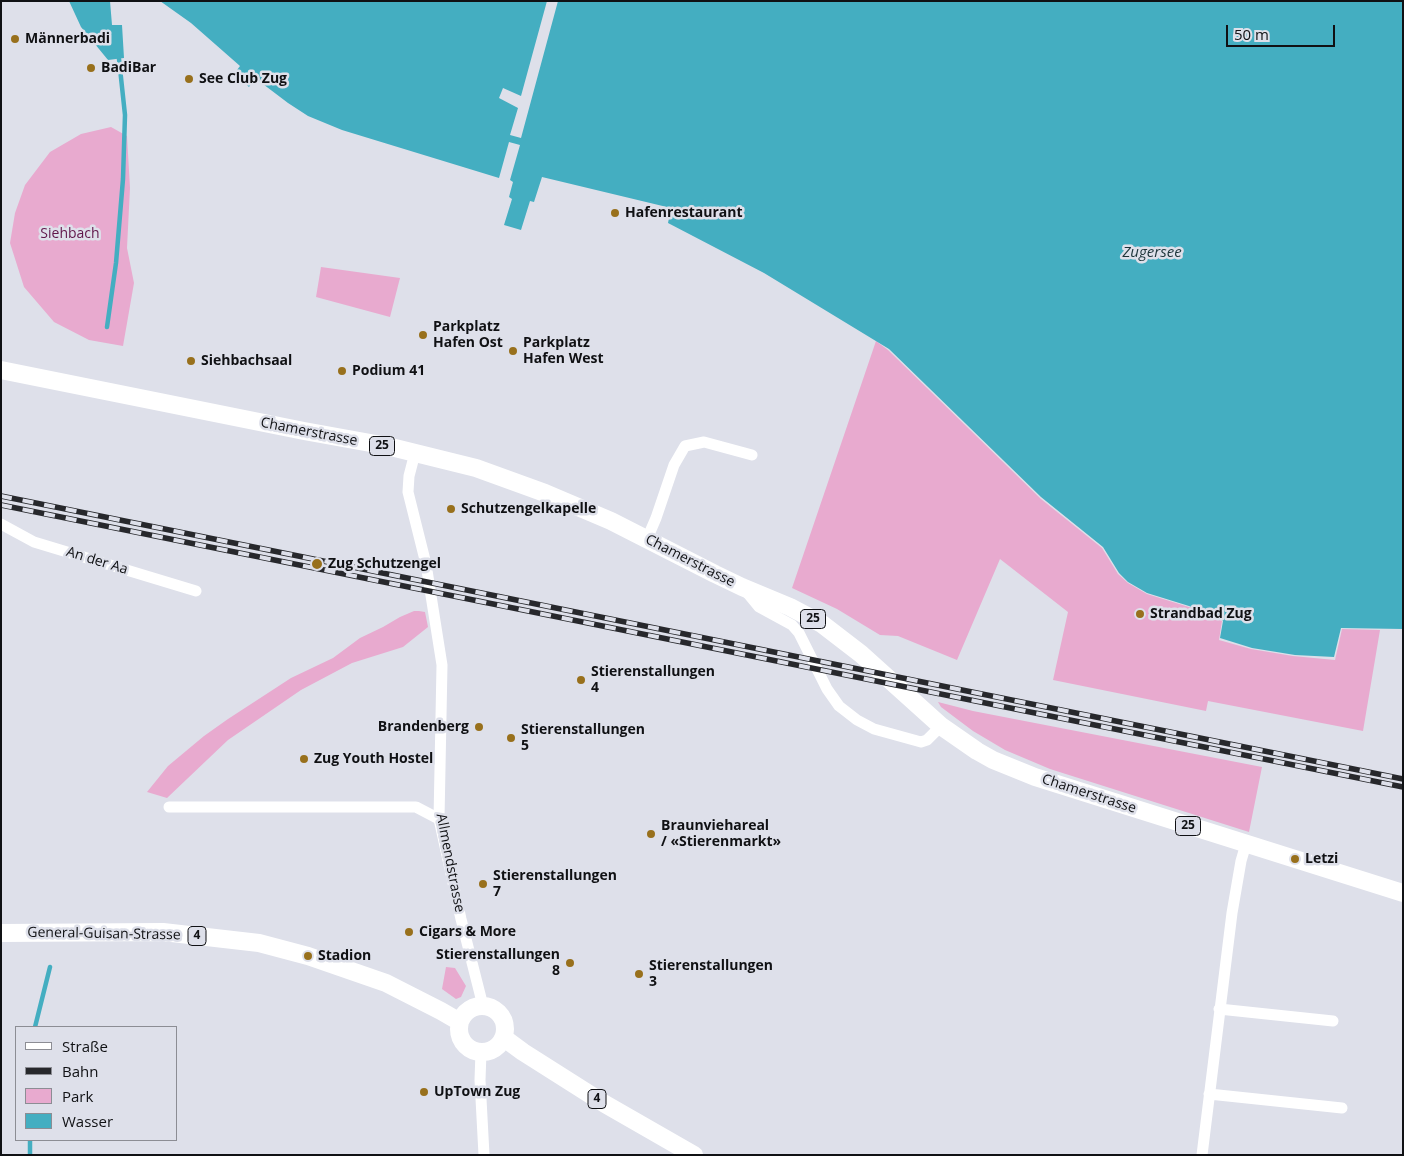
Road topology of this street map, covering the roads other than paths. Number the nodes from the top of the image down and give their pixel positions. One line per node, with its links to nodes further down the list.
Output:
1 (1, 370): 2 (main road, Chamerstrasse / 25)
2 (415, 453): 5 (main road, Chamerstrasse / 25); 10 (street, Allmendstrasse)
3 (752, 455): 5 (street)
4 (1, 524): 7 (street, An der Aa)
5 (647, 540): 6 (main road, Chamerstrasse / 25)
6 (742, 587): 8 (main road, Chamerstrasse / 25); 8 (street, Chamerstrasse)
7 (196, 591)
8 (941, 726): 11 (main road, Chamerstrasse / 25)
9 (169, 807): 10 (street)
10 (439, 819): 14 (street, Allmendstrasse)
11 (1246, 844): 12 (main road, Chamerstrasse / 25); 15 (street)
12 (1403, 893)
13 (1, 933): 16 (main road, General-Guisan-Strasse / 4)
14 (481, 1006): 16 (main road); 18 (main road)
15 (1219, 1009): 17 (street); 20 (street)
16 (460, 1022): 19 (main road)
17 (1333, 1022)
18 (504, 1038): 19 (main road); 23 (main road, 4)
19 (481, 1052): 22 (street)
20 (1209, 1094): 21 (street); 24 (street)
21 (1342, 1108)
22 (484, 1155)
23 (694, 1155)
24 (1202, 1155)

